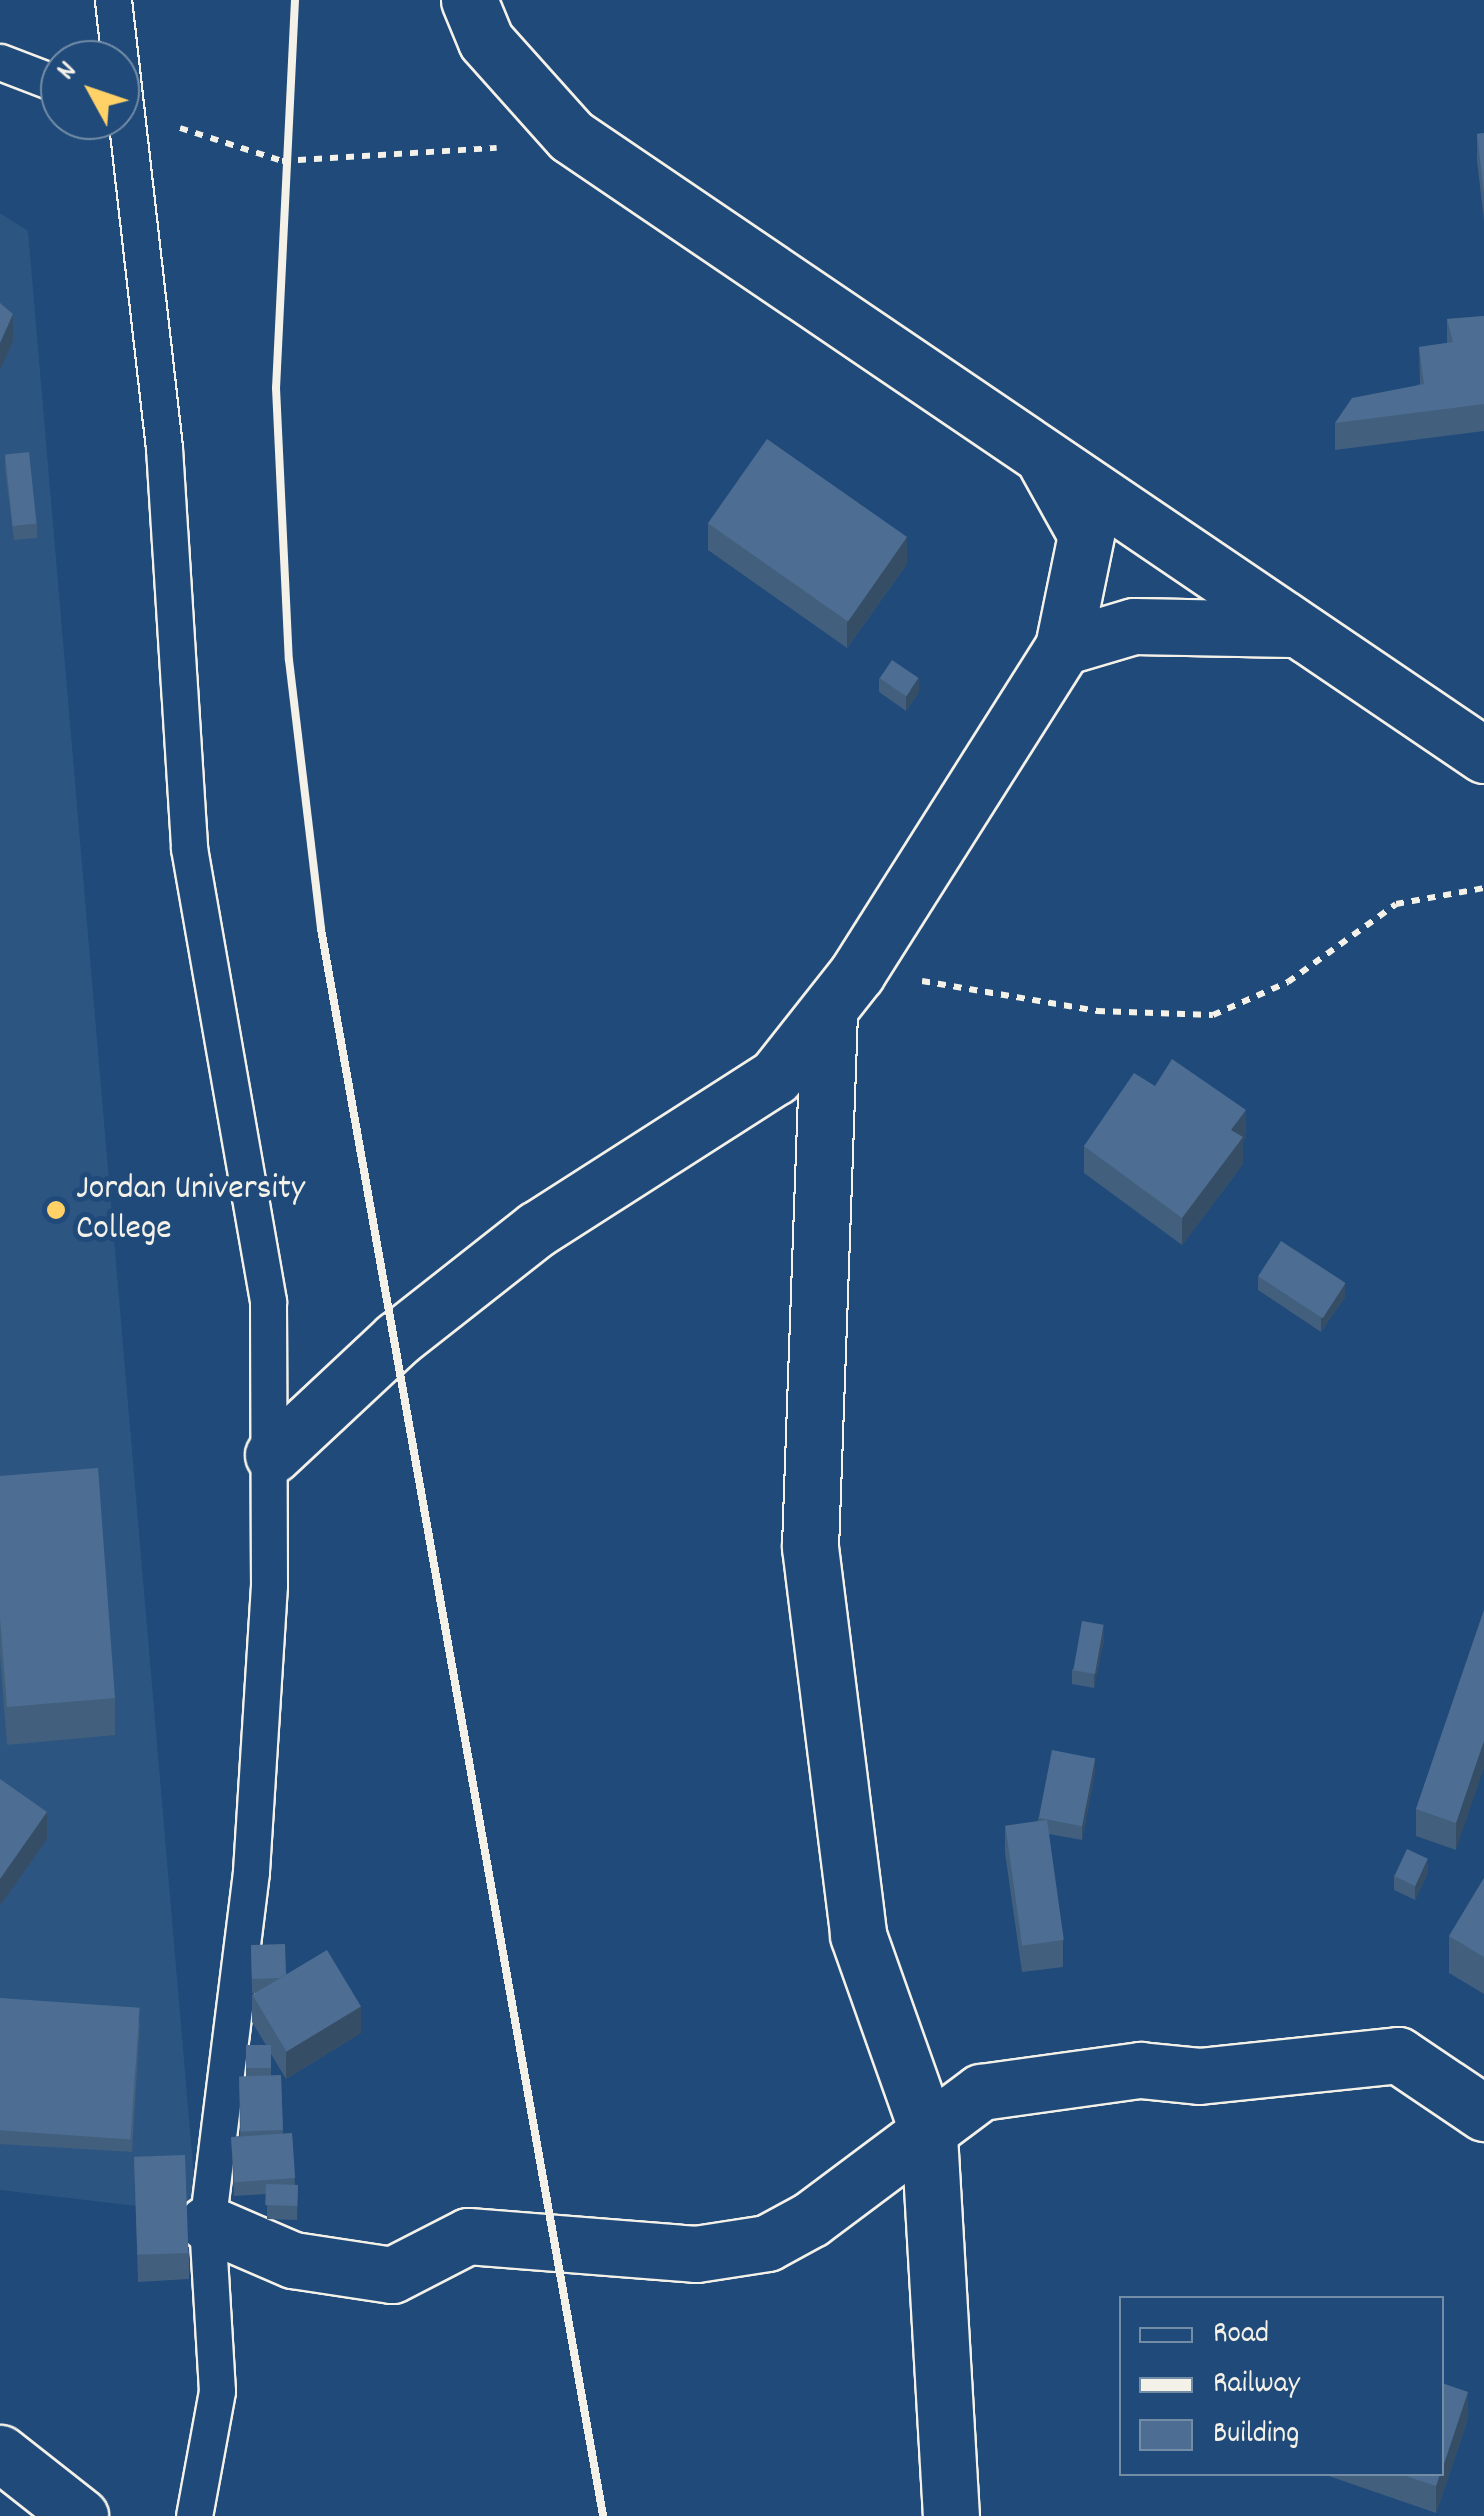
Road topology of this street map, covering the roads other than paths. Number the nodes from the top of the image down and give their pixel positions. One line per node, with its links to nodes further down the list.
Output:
1 (113, 0): 3 (lane)
2 (469, 0): 7 (street)
3 (118, 40)
4 (0, 62): 5 (lane)
5 (40, 77)
6 (128, 140): 12 (lane)
7 (1038, 449): 8 (street); 9 (street)
8 (1291, 629): 9 (street); 10 (street)
9 (1063, 647): 11 (street)
10 (1484, 755)
11 (844, 992): 12 (street); 14 (street)
12 (272, 1455): 15 (lane)
13 (1484, 2113): 14 (street)
14 (929, 2135): 15 (street); 19 (street)
15 (208, 2223): 18 (lane)
16 (0, 2453): 17 (street)
17 (80, 2516)
18 (194, 2516)
19 (951, 2516)

